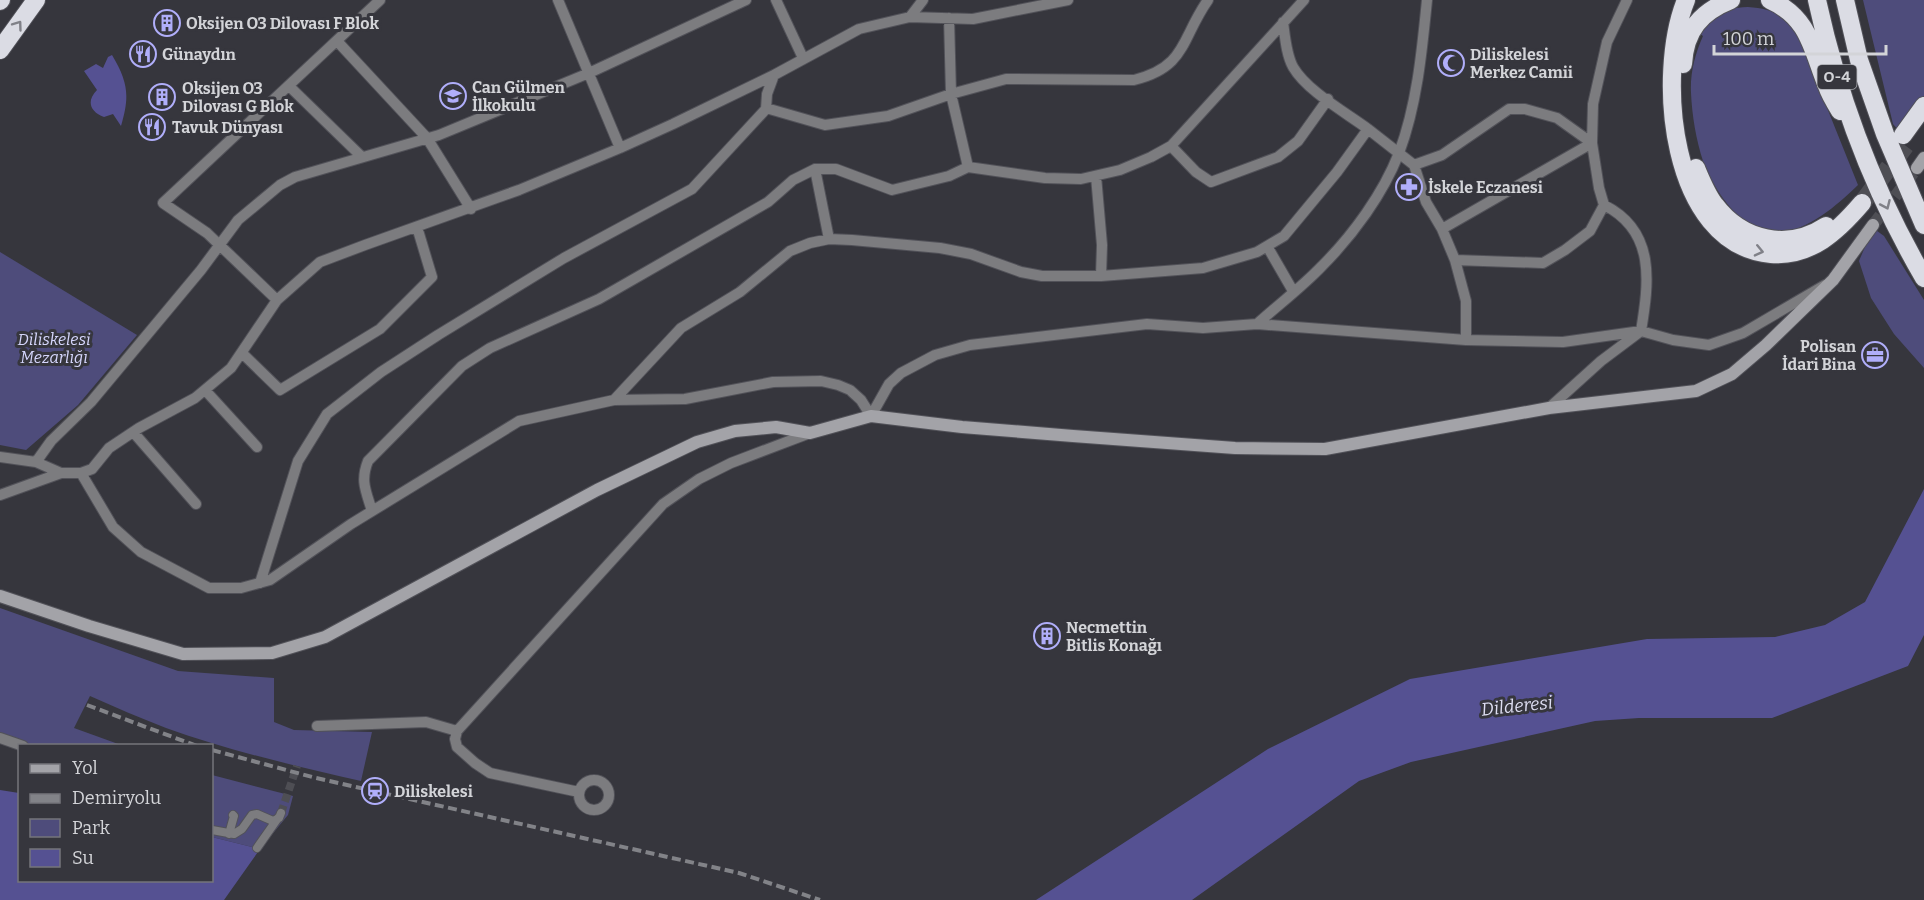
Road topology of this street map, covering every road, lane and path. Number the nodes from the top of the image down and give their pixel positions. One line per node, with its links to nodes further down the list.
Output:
1 (36, 0): 22 (highway, one-way to 1)
2 (380, 0): 21 (street)
3 (558, 0): 24 (street)
4 (746, 0): 24 (street)
5 (776, 0): 23 (street)
6 (923, 0): 18 (street)
7 (1068, 0): 19 (street)
8 (1209, 0): 27 (street)
9 (1304, 0): 20 (street)
10 (1427, 0): 39 (street)
11 (1627, 0): 35 (street)
12 (1686, 0): 13 (highway, one-way to 13)
13 (1731, 0)
14 (1770, 0): 38 (highway)
15 (1817, 0): 38 (highway, O-4)
16 (1845, 0): 34 (highway, O-4)
17 (1856, 0): 34 (highway)
18 (910, 17): 19 (street); 23 (street)
19 (949, 18): 27 (street)
20 (1283, 21): 28 (street); 36 (street)
21 (337, 41): 26 (street); 33 (street)
22 (0, 50)
23 (803, 58): 25 (street)
24 (589, 73): 33 (street); 37 (street)
25 (774, 75): 30 (street); 37 (street)
26 (289, 86): 40 (street); 52 (street)
27 (951, 93): 30 (street); 42 (street)
28 (1328, 99): 32 (street); 36 (street)
29 (1924, 106): 34 (highway)
30 (766, 108): 78 (street)
31 (1924, 120): 34 (highway)
32 (1368, 129): 39 (street); 53 (street)
33 (426, 138): 40 (street); 46 (street)
34 (1898, 138): 48 (highway, O-4)
35 (1592, 143): 41 (street); 45 (street); 50 (street)
36 (1171, 146): 44 (street)
37 (620, 148): 46 (street)
38 (1862, 152): 56 (highway, O-4, one-way to 56)
39 (1399, 153): 41 (street); 58 (street)
40 (362, 157): 52 (street)
41 (1414, 165): 50 (street)
42 (968, 167): 43 (street); 44 (street)
43 (815, 169): 51 (street); 77 (street)
44 (1096, 176): 55 (street)
45 (1604, 205): 54 (street); 61 (street)
46 (471, 209): 49 (street)
47 (1873, 225): 57 (main road)
48 (1924, 225)
49 (417, 227): 59 (street); 63 (street)
50 (1442, 229): 54 (street)
51 (829, 239): 55 (street); 65 (street)
52 (219, 245): 59 (street); 72 (street)
53 (1267, 246): 55 (street); 58 (street)
54 (1455, 260): 62 (street)
55 (1101, 276)
56 (1924, 278)
57 (1833, 280): 61 (street); 66 (main road)
58 (1293, 291): 60 (street)
59 (277, 300): 63 (street)
60 (1257, 324): 62 (street); 67 (street)
61 (1641, 331): 62 (street); 66 (street)
62 (1466, 340)
63 (242, 353): 64 (street)
64 (205, 390): 68 (street); 70 (street)
65 (614, 400): 67 (street); 77 (street)
66 (1549, 408): 67 (main road)
67 (871, 416): 69 (main road)
68 (134, 433): 74 (street); 76 (street)
69 (810, 433): 79 (main road); 81 (street)
70 (257, 447)
71 (0, 457): 72 (street)
72 (36, 462): 73 (street)
73 (61, 473): 74 (street); 75 (street)
74 (81, 473): 78 (street)
75 (0, 495)
76 (196, 504)
77 (372, 511): 78 (street)
78 (260, 583)
79 (0, 596)
80 (317, 726): 81 (street)
81 (457, 731): 84 (street)
82 (0, 738): 83 (street)
83 (18, 744)
84 (579, 792)
85 (233, 815): 87 (street)
86 (213, 830): 87 (street)
87 (229, 834): 88 (street)
88 (257, 848)

